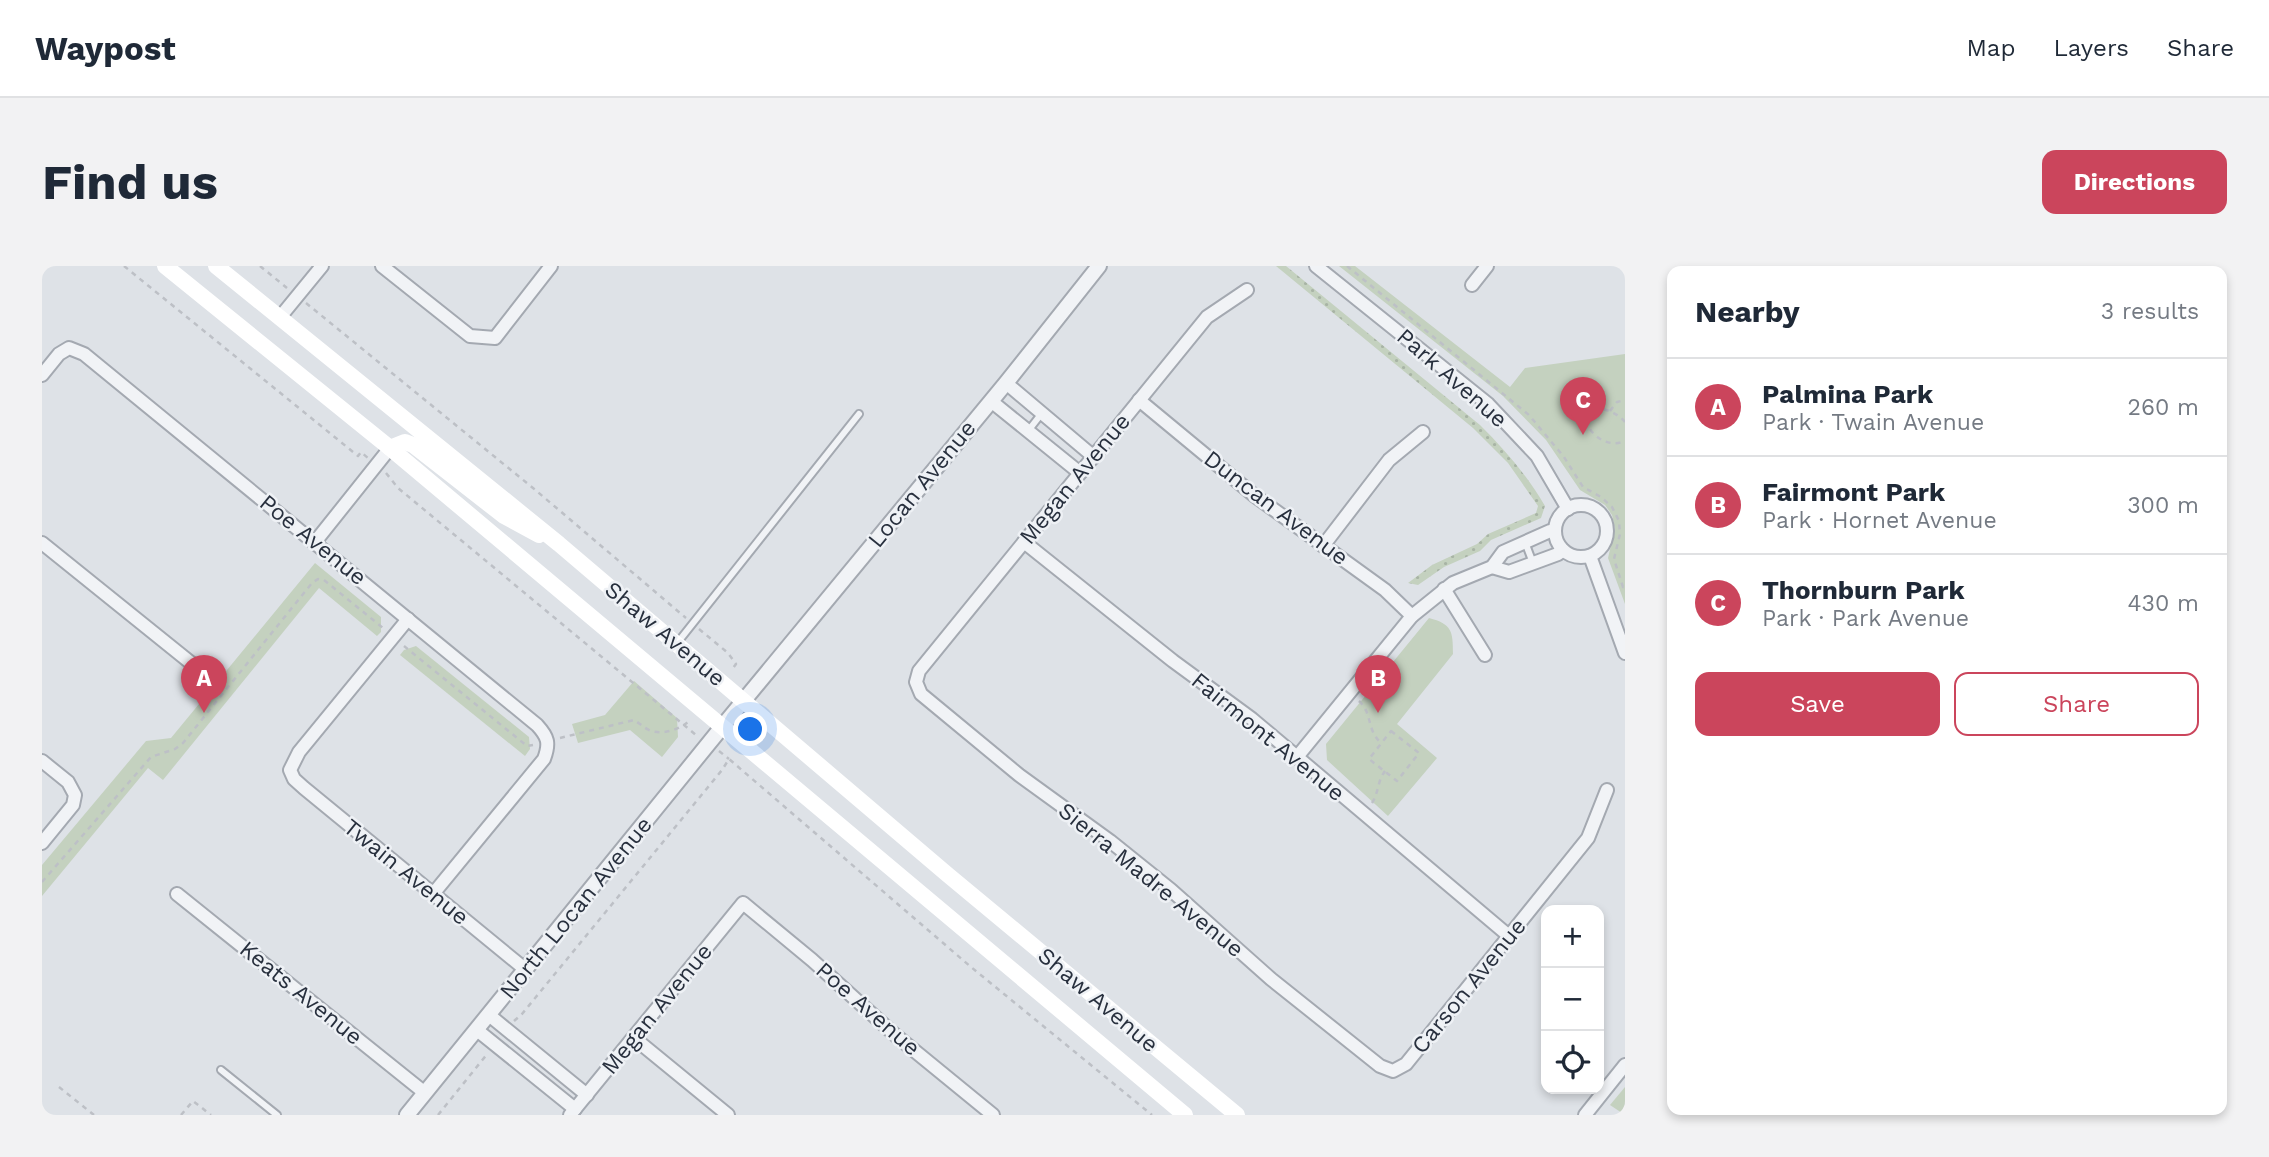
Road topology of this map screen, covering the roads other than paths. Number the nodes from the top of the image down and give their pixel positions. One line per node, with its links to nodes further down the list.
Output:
1 (165, 266): 20 (main road, Shaw Avenue)
2 (216, 266): 11 (main road, Shaw Avenue)
3 (321, 266): 11 (street)
4 (382, 266): 5 (street)
5 (551, 266)
6 (1099, 266): 13 (street, Locan Avenue)
7 (1316, 266): 23 (street, Park Avenue)
8 (1487, 266): 9 (street)
9 (1472, 285)
10 (1247, 290): 14 (street, Megan Avenue)
11 (281, 316): 29 (main road, Shaw Avenue)
12 (42, 375): 25 (street, Poe Avenue)
13 (1006, 383): 15 (street, Locan Avenue); 16 (street)
14 (1139, 400): 21 (street, Megan Avenue); 30 (street, Duncan Avenue)
15 (991, 401): 18 (street); 43 (street, Locan Avenue)
16 (1042, 413): 18 (lane); 21 (street)
17 (859, 414): 38 (lane)
18 (1028, 431): 22 (street)
19 (1423, 432): 30 (street)
20 (390, 448): 25 (street); 29 (main road); 44 (main road, Shaw Avenue)
21 (1094, 457): 22 (street, Megan Avenue)
22 (1080, 473): 26 (street, Megan Avenue)
23 (1568, 509): 24 (street); 32 (street)
24 (1555, 532): 27 (street); 31 (street)
25 (315, 542): 37 (street, Poe Avenue)
26 (1024, 542): 42 (street, Megan Avenue); 45 (street, Fairmont Avenue)
27 (1525, 542): 33 (lane); 34 (street)
28 (42, 543): 41 (street)
29 (559, 544): 38 (main road, Shaw Avenue)
30 (1323, 546): 36 (street, Duncan Avenue)
31 (1563, 550): 32 (street); 33 (street)
32 (1590, 556): 39 (street)
33 (1533, 564): 34 (street)
34 (1492, 566): 35 (street)
35 (1444, 589): 36 (street); 40 (street)
36 (1412, 615): 45 (street)
37 (408, 619): 50 (street, Poe Avenue); 50 (street, Twain Avenue)
38 (677, 644): 43 (main road, Shaw Avenue)
39 (1625, 653)
40 (1485, 654)
41 (191, 663)
42 (916, 682): 59 (street, Sierra Madre Avenue)
43 (744, 701): 44 (street, North Locan Avenue); 68 (main road, Shaw Avenue)
44 (722, 727): 53 (street, North Locan Avenue); 67 (main road, Shaw Avenue)
45 (1297, 757): 52 (street, Fairmont Avenue)
46 (42, 761): 48 (street)
47 (1607, 790): 52 (street, Carson Avenue)
48 (42, 843)
49 (177, 894): 60 (street, Keats Avenue)
50 (433, 894): 53 (street, Twain Avenue)
51 (743, 903): 56 (street, Megan Avenue); 66 (street, Poe Avenue)
52 (1509, 936): 59 (street, Carson Avenue)
53 (526, 970): 54 (street, North Locan Avenue)
54 (489, 1016): 55 (street, North Locan Avenue); 61 (street)
55 (477, 1030): 60 (street, North Locan Avenue); 62 (street)
56 (634, 1038): 61 (street, Megan Avenue); 65 (street)
57 (1625, 1065): 69 (street)
58 (221, 1070): 63 (lane)
59 (1393, 1071)
60 (425, 1093): 64 (street, North Locan Avenue)
61 (587, 1095): 62 (street, Megan Avenue)
62 (572, 1112)
63 (277, 1115)
64 (407, 1115)
65 (728, 1115)
66 (993, 1115)
67 (1185, 1115)
68 (1237, 1115)
69 (1585, 1115)

